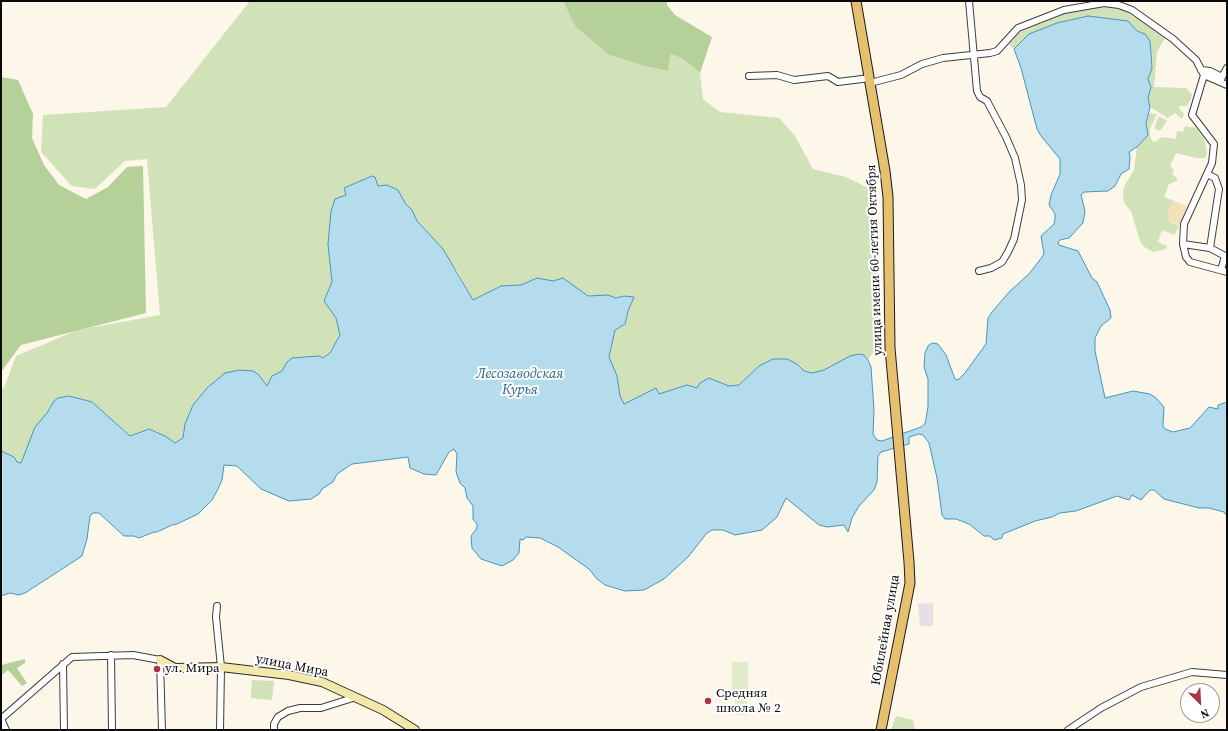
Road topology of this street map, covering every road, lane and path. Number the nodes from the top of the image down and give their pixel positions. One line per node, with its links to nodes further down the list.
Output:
1 (856, 1): 7 (main road, улица имени 60-летия Октября)
2 (969, 1): 3 (street)
3 (974, 55): 5 (street); 7 (street); 14 (street)
4 (1227, 68): 8 (street)
5 (1203, 72): 8 (street); 10 (street)
6 (749, 76): 7 (street)
7 (870, 80): 16 (main road, улица имени 60-летия Октября)
8 (1221, 80): 9 (street)
9 (1227, 85)
10 (1207, 174): 11 (street); 12 (street)
11 (1183, 244): 12 (street); 15 (street)
12 (1210, 248): 13 (street)
13 (1226, 256): 15 (street)
14 (979, 271)
15 (1224, 271)
16 (900, 463): 34 (main road, Юбилейная улица)
17 (217, 606): 21 (street)
18 (111, 655): 19 (street, улица Мира); 20 (street, улица Мира); 29 (street)
19 (160, 660): 22 (street, улица Мира); 23 (street)
20 (63, 664): 26 (street, улица Мира); 28 (street)
21 (221, 667): 22 (street, улица Мира); 25 (street, улица Мира); 31 (street)
22 (175, 668): 23 (street)
23 (161, 669): 30 (street)
24 (1227, 675): 35 (street)
25 (356, 697): 32 (street); 33 (street, улица Мира)
26 (1, 719): 27 (street)
27 (6, 730)
28 (64, 730)
29 (112, 730)
30 (162, 730)
31 (220, 730)
32 (274, 730)
33 (415, 730)
34 (881, 730)
35 (1068, 730)

